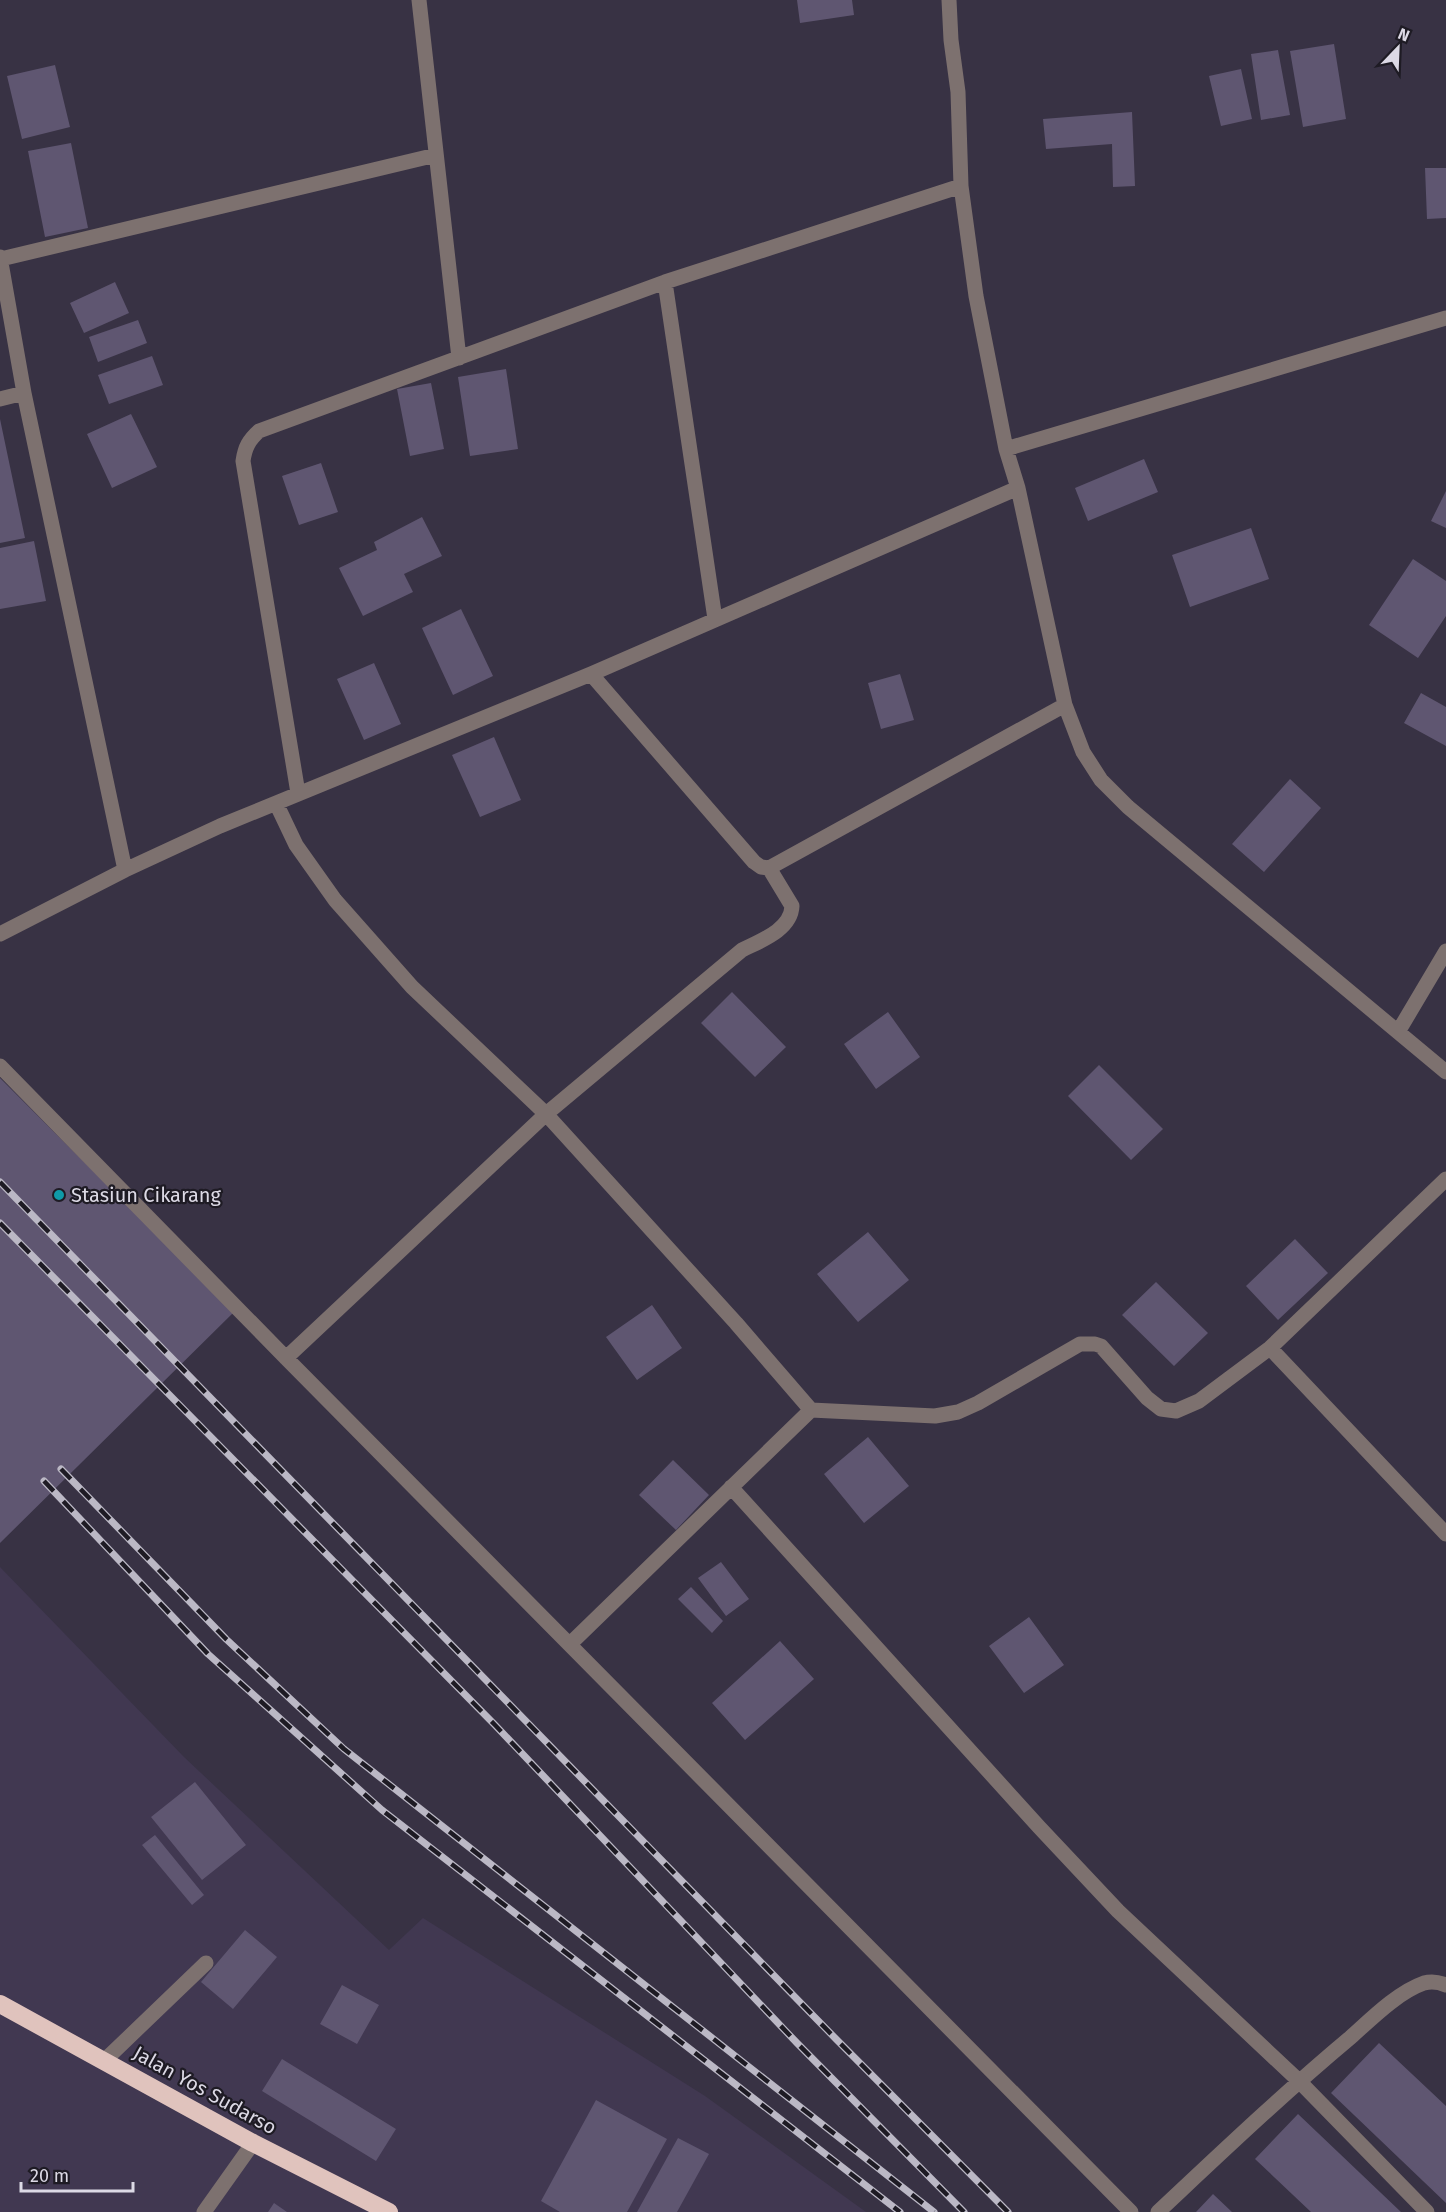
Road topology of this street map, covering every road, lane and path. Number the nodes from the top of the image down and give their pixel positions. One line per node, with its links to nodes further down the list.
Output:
1 (419, 0): 3 (street)
2 (949, 0): 4 (street)
3 (436, 155): 5 (street); 8 (street)
4 (961, 186): 6 (street); 11 (street)
5 (0, 258): 9 (street)
6 (665, 282): 8 (street); 13 (street)
7 (1446, 318): 11 (street)
8 (459, 358): 16 (street)
9 (24, 393): 10 (street); 19 (street)
10 (0, 399)
11 (1006, 449): 12 (street)
12 (1017, 488): 13 (street); 15 (street)
13 (715, 619): 14 (street)
14 (591, 674): 16 (street); 18 (street)
15 (1065, 705): 18 (street); 22 (street)
16 (298, 793): 17 (street)
17 (276, 803): 19 (street); 25 (street)
18 (769, 868): 25 (street)
19 (125, 870): 20 (street)
20 (0, 934)
21 (1446, 951): 22 (street)
22 (1398, 1032): 24 (street)
23 (0, 1066): 28 (street)
24 (1446, 1072)
25 (546, 1114): 28 (street); 29 (street)
26 (1446, 1179): 27 (street)
27 (1270, 1348): 29 (street); 31 (street)
28 (286, 1358): 32 (street)
29 (811, 1410): 30 (street)
30 (731, 1487): 32 (street); 37 (street)
31 (1446, 1534)
32 (570, 1644): 41 (street)
33 (206, 1963): 36 (street)
34 (1446, 1985): 37 (street)
35 (0, 2004): 36 (highway, Jalan Yos Sudarso)
36 (105, 2060): 38 (highway, Jalan Yos Sudarso)
37 (1298, 2080): 42 (street); 43 (street)
38 (253, 2143): 39 (street); 40 (highway, Jalan Yos Sudarso)
39 (204, 2212)
40 (389, 2212)
41 (1131, 2212)
42 (1158, 2212)
43 (1427, 2212)

